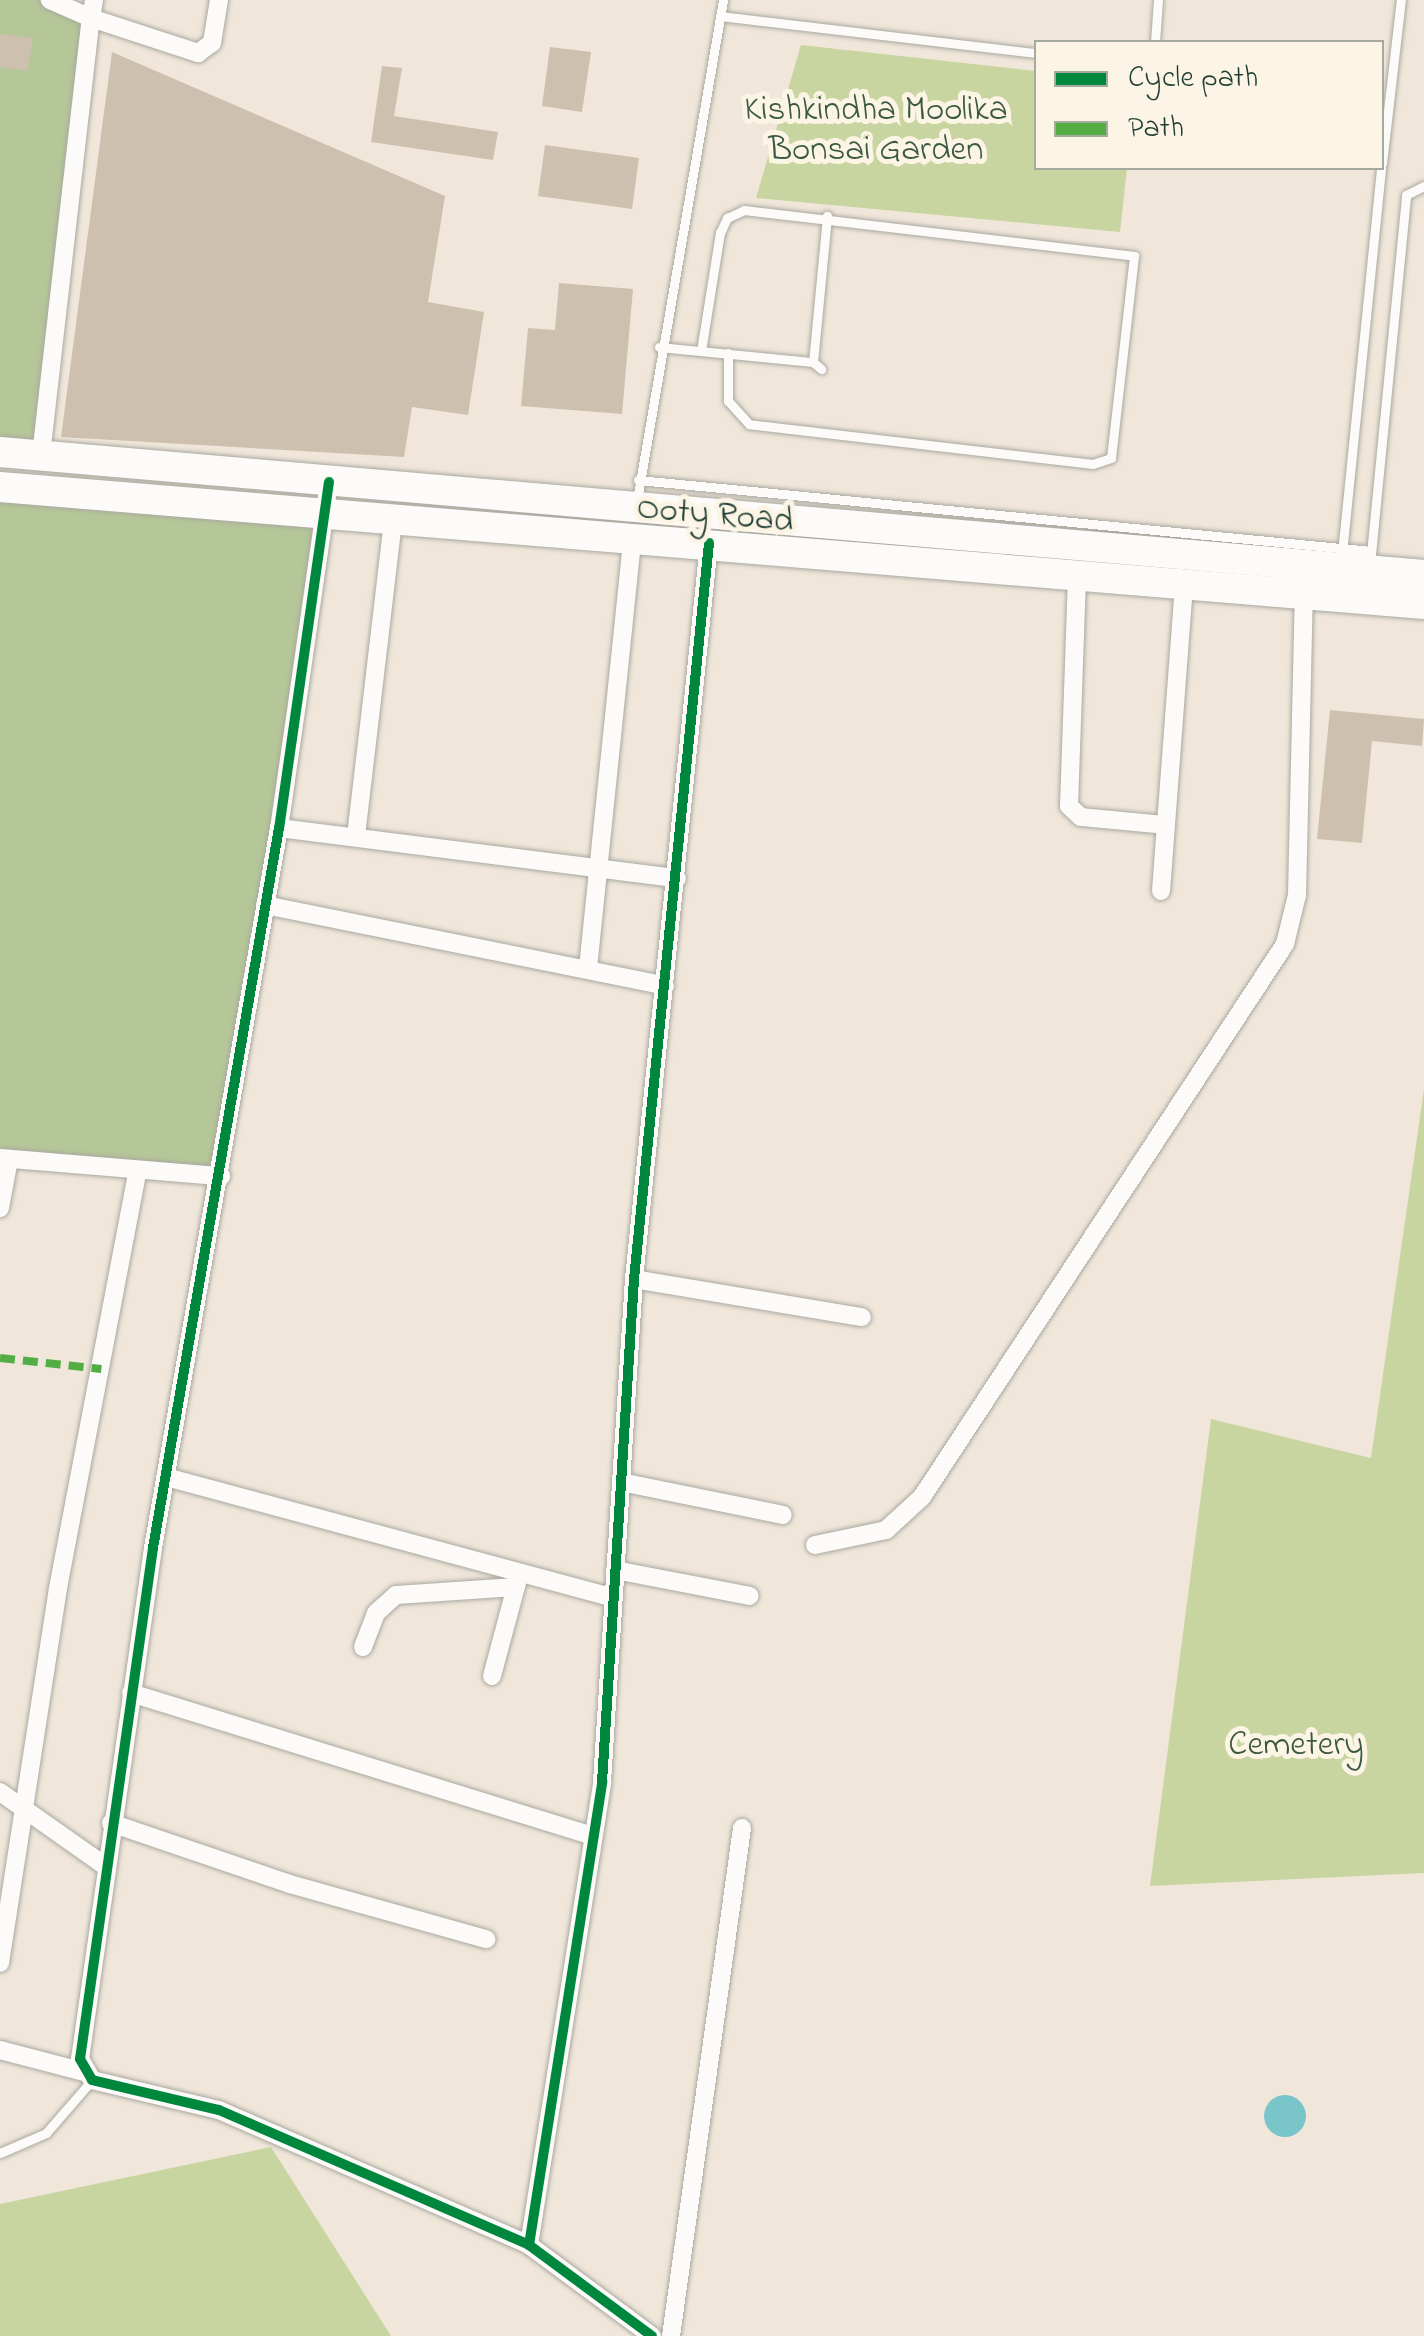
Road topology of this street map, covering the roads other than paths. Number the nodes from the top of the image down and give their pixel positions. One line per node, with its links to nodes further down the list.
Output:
1 (50, 0): 6 (street)
2 (219, 0): 6 (street)
3 (723, 0): 7 (lane)
4 (1158, 0): 8 (lane)
5 (1401, 0): 10 (lane)
6 (93, 9): 18 (street)
7 (720, 16): 9 (lane); 14 (lane)
8 (1155, 40)
9 (1034, 53)
10 (1384, 140)
11 (1381, 170): 26 (lane)
12 (1424, 186): 26 (lane)
13 (828, 216): 15 (lane); 16 (lane); 16 (lane)
14 (659, 347): 15 (lane); 21 (lane)
15 (701, 351): 16 (lane)
16 (728, 354)
17 (0, 452): 18 (main road, Ooty Road)
18 (41, 456): 19 (main road, Ooty Road)
19 (329, 482): 21 (main road, Ooty Road); 22 (street)
20 (0, 487): 22 (main road, Ooty Road)
21 (637, 493): 26 (main road, Ooty Road)
22 (322, 513): 23 (main road, Ooty Road); 33 (street)
23 (393, 519): 24 (main road, Ooty Road); 34 (street)
24 (634, 536): 25 (main road, Ooty Road); 35 (street)
25 (709, 544): 28 (main road, Ooty Road); 36 (street)
26 (1356, 560): 27 (main road, Ooty Road)
27 (1424, 575)
28 (1078, 577): 29 (main road, Ooty Road); 32 (street)
29 (1184, 586): 30 (main road, Ooty Road); 32 (street)
30 (1304, 597): 31 (main road, Ooty Road); 50 (street)
31 (1424, 604)
32 (1166, 825): 37 (street)
33 (279, 828): 34 (street); 38 (street)
34 (356, 836): 35 (street)
35 (601, 870): 36 (street); 39 (street)
36 (677, 878): 40 (street)
37 (1162, 891)
38 (266, 905): 39 (street); 43 (street)
39 (588, 968): 40 (street)
40 (665, 986): 45 (street)
41 (4, 1158): 42 (street); 44 (street)
42 (138, 1172): 43 (street); 59 (street)
43 (221, 1176): 47 (street)
44 (0, 1208)
45 (634, 1279): 46 (street); 48 (street)
46 (862, 1317)
47 (166, 1476): 52 (street); 57 (street)
48 (621, 1482): 49 (street); 51 (street)
49 (783, 1514)
50 (816, 1546)
51 (615, 1570): 53 (street); 54 (street)
52 (518, 1578): 54 (street); 55 (street); 56 (street)
53 (750, 1596)
54 (614, 1598): 62 (street)
55 (363, 1647)
56 (492, 1676)
57 (131, 1693): 60 (street); 62 (street)
58 (0, 1792): 59 (street)
59 (24, 1810): 63 (street); 65 (street)
60 (111, 1823): 63 (street); 64 (street)
61 (742, 1828): 71 (street)
62 (592, 1836): 69 (street)
63 (104, 1866): 67 (street)
64 (486, 1939)
65 (0, 1963)
66 (0, 2050): 67 (street)
67 (88, 2076): 68 (lane); 69 (street)
68 (0, 2153)
69 (529, 2245): 70 (street)
70 (652, 2336)
71 (671, 2336)

